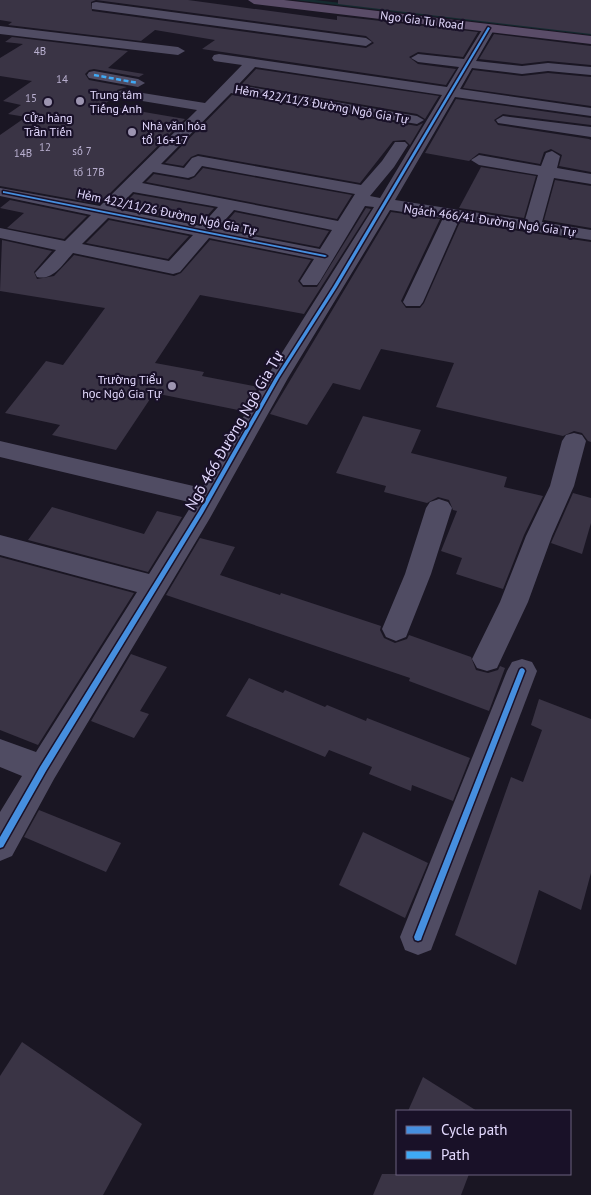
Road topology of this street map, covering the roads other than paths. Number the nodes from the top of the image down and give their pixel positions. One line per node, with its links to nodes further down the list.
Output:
1 (254, 0): 3 (main road, Ngo Gia Tu Road)
2 (356, 0): 11 (main road, Ngo Gia Tu Road)
3 (286, 4): 6 (main road, Ngo Gia Tu Road); 10 (street)
4 (96, 6): 7 (street)
5 (194, 6): 7 (street)
6 (362, 13): 12 (main road, Ngo Gia Tu Road); 16 (street)
7 (179, 17): 9 (street); 10 (street)
8 (72, 23): 14 (street)
9 (164, 27)
10 (258, 27): 16 (street); 22 (street)
11 (591, 27)
12 (489, 28): 17 (main road, Ngo Gia Tu Road); 23 (street, Ngõ 466 Đường Ngô Gia Tự)
13 (0, 30): 14 (street)
14 (57, 35): 19 (street)
15 (150, 36): 19 (street)
16 (338, 38): 18 (street); 25 (street)
17 (591, 40)
18 (366, 42)
19 (136, 45): 20 (street)
20 (178, 51)
21 (418, 58): 23 (street)
22 (251, 64): 25 (street); 28 (street)
23 (468, 64): 24 (street); 29 (street, Ngõ 466 Đường Ngô Gia Tự)
24 (591, 71)
25 (306, 72): 29 (street)
26 (94, 76): 27 (street)
27 (138, 83)
28 (228, 88): 32 (street); 35 (street, Hẻm 422/11/3 Đường Ngô Gia Tự)
29 (444, 91): 33 (street); 35 (street); 47 (street, Ngõ 466 Đường Ngô Gia Tự)
30 (124, 94): 32 (street)
31 (583, 96): 33 (street)
32 (209, 108): 42 (street)
33 (575, 110): 34 (street)
34 (591, 112)
35 (417, 120): 47 (street)
36 (503, 120): 37 (street)
37 (591, 132)
38 (535, 152): 39 (street)
39 (553, 155): 40 (street); 43 (street)
40 (572, 158)
41 (479, 160): 43 (street)
42 (149, 168): 45 (street); 47 (street, Ngách 466/41 Đường Ngô Gia Tự)
43 (546, 172): 44 (street); 51 (street)
44 (591, 179)
45 (128, 186): 48 (street); 49 (street)
46 (4, 192): 49 (street, Hẻm 422/11/26 Đường Ngô Gia Tự)
47 (369, 198): 50 (street, Ngách 466/41 Đường Ngô Gia Tự); 52 (street); 63 (street, Ngõ 466 Đường Ngô Gia Tự)
48 (230, 204): 52 (street); 54 (street)
49 (104, 210): 54 (street, Hẻm 422/11/26 Đường Ngô Gia Tự); 56 (street)
50 (453, 214): 51 (street, Ngách 466/41 Đường Ngô Gia Tự); 60 (street)
51 (532, 226): 55 (street, Ngách 466/41 Đường Ngô Gia Tự)
52 (344, 227): 57 (street)
53 (0, 232): 56 (street)
54 (206, 232): 56 (street); 57 (street, Hẻm 422/11/26 Đường Ngô Gia Tự)
55 (591, 235)
56 (69, 247): 58 (street)
57 (325, 256): 59 (street)
58 (44, 273)
59 (310, 281)
60 (412, 302)
61 (574, 441): 68 (street)
62 (0, 449): 63 (street)
63 (210, 498): 66 (street, Ngõ 466 Đường Ngô Gia Tự)
64 (439, 508): 67 (street)
65 (0, 545): 66 (street)
66 (154, 586): 71 (street, Ngõ 466 Đường Ngô Gia Tự)
67 (396, 629)
68 (487, 659)
69 (522, 671): 73 (street)
70 (0, 753): 71 (street)
71 (42, 769): 72 (street, Ngõ 466 Đường Ngô Gia Tự)
72 (0, 844)
73 (418, 937)

